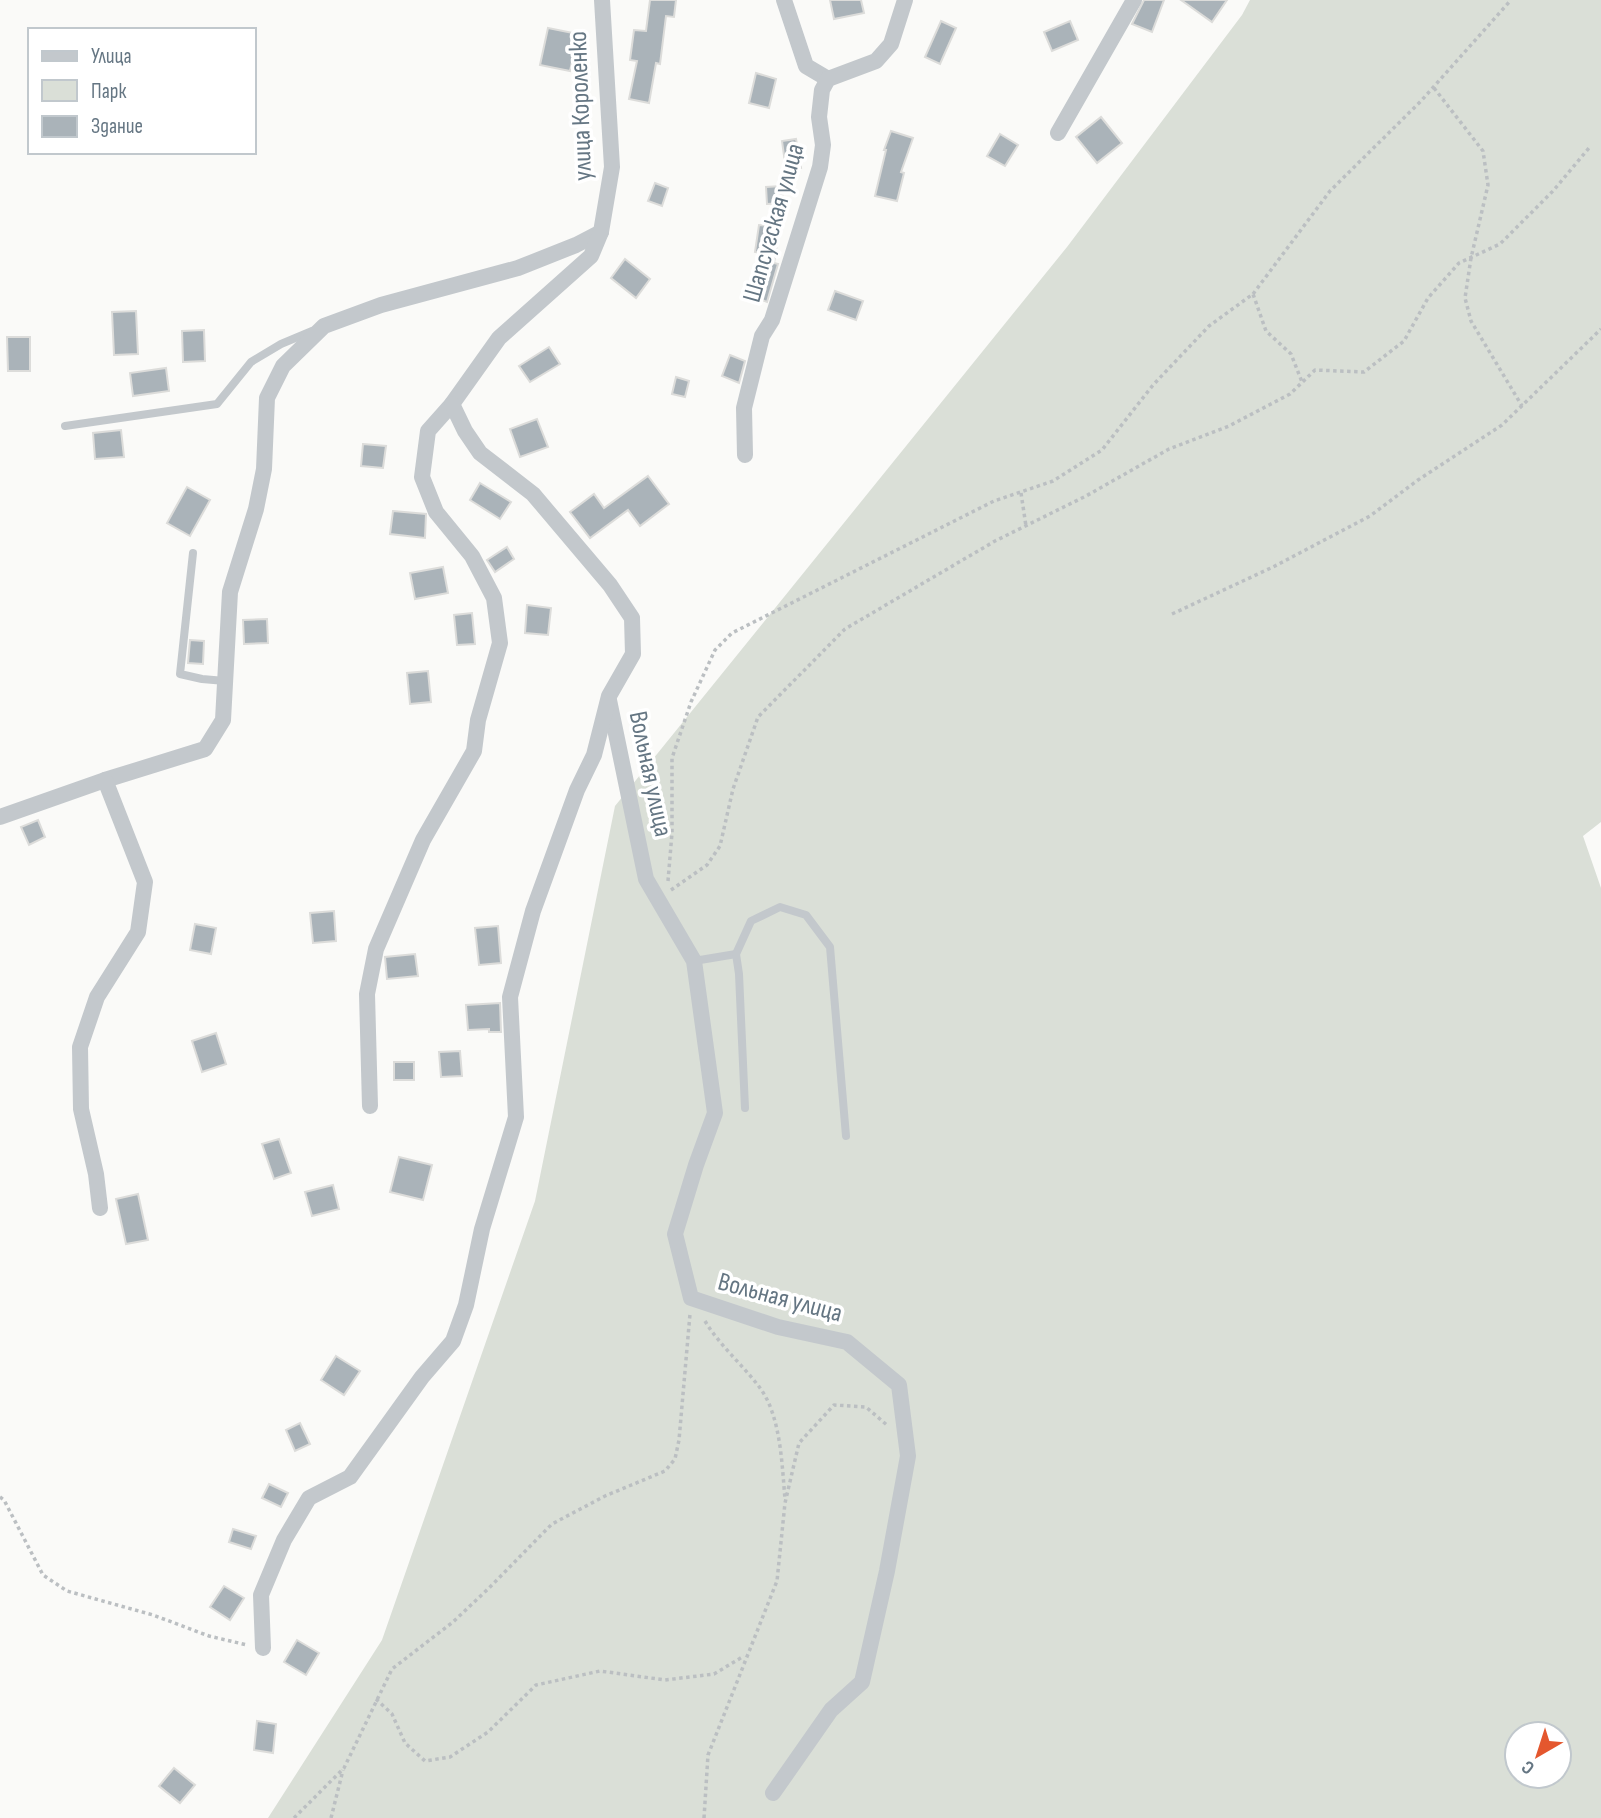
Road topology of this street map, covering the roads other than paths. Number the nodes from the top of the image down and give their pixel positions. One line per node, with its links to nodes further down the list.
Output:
1 (602, 0): 7 (street, улица Короленко)
2 (784, 0): 5 (street)
3 (905, 0): 5 (street)
4 (1134, 0): 6 (street)
5 (828, 79): 11 (street, Шапсугская улица)
6 (1058, 133)
7 (601, 232): 8 (street); 9 (street, улица Короленко)
8 (324, 326): 10 (lane); 13 (street)
9 (452, 404): 14 (street, Вольная улица); 19 (street)
10 (65, 426)
11 (744, 455)
12 (193, 553): 13 (lane)
13 (225, 681): 15 (street)
14 (609, 696): 18 (street, Вольная улица); 23 (street, Вольная улица)
15 (105, 780): 16 (street); 22 (street)
16 (0, 817)
17 (736, 954): 18 (lane); 20 (lane); 21 (lane)
18 (694, 961): 24 (street, Вольная улица)
19 (370, 1106)
20 (746, 1108)
21 (846, 1136)
22 (100, 1208)
23 (263, 1648)
24 (773, 1793)

